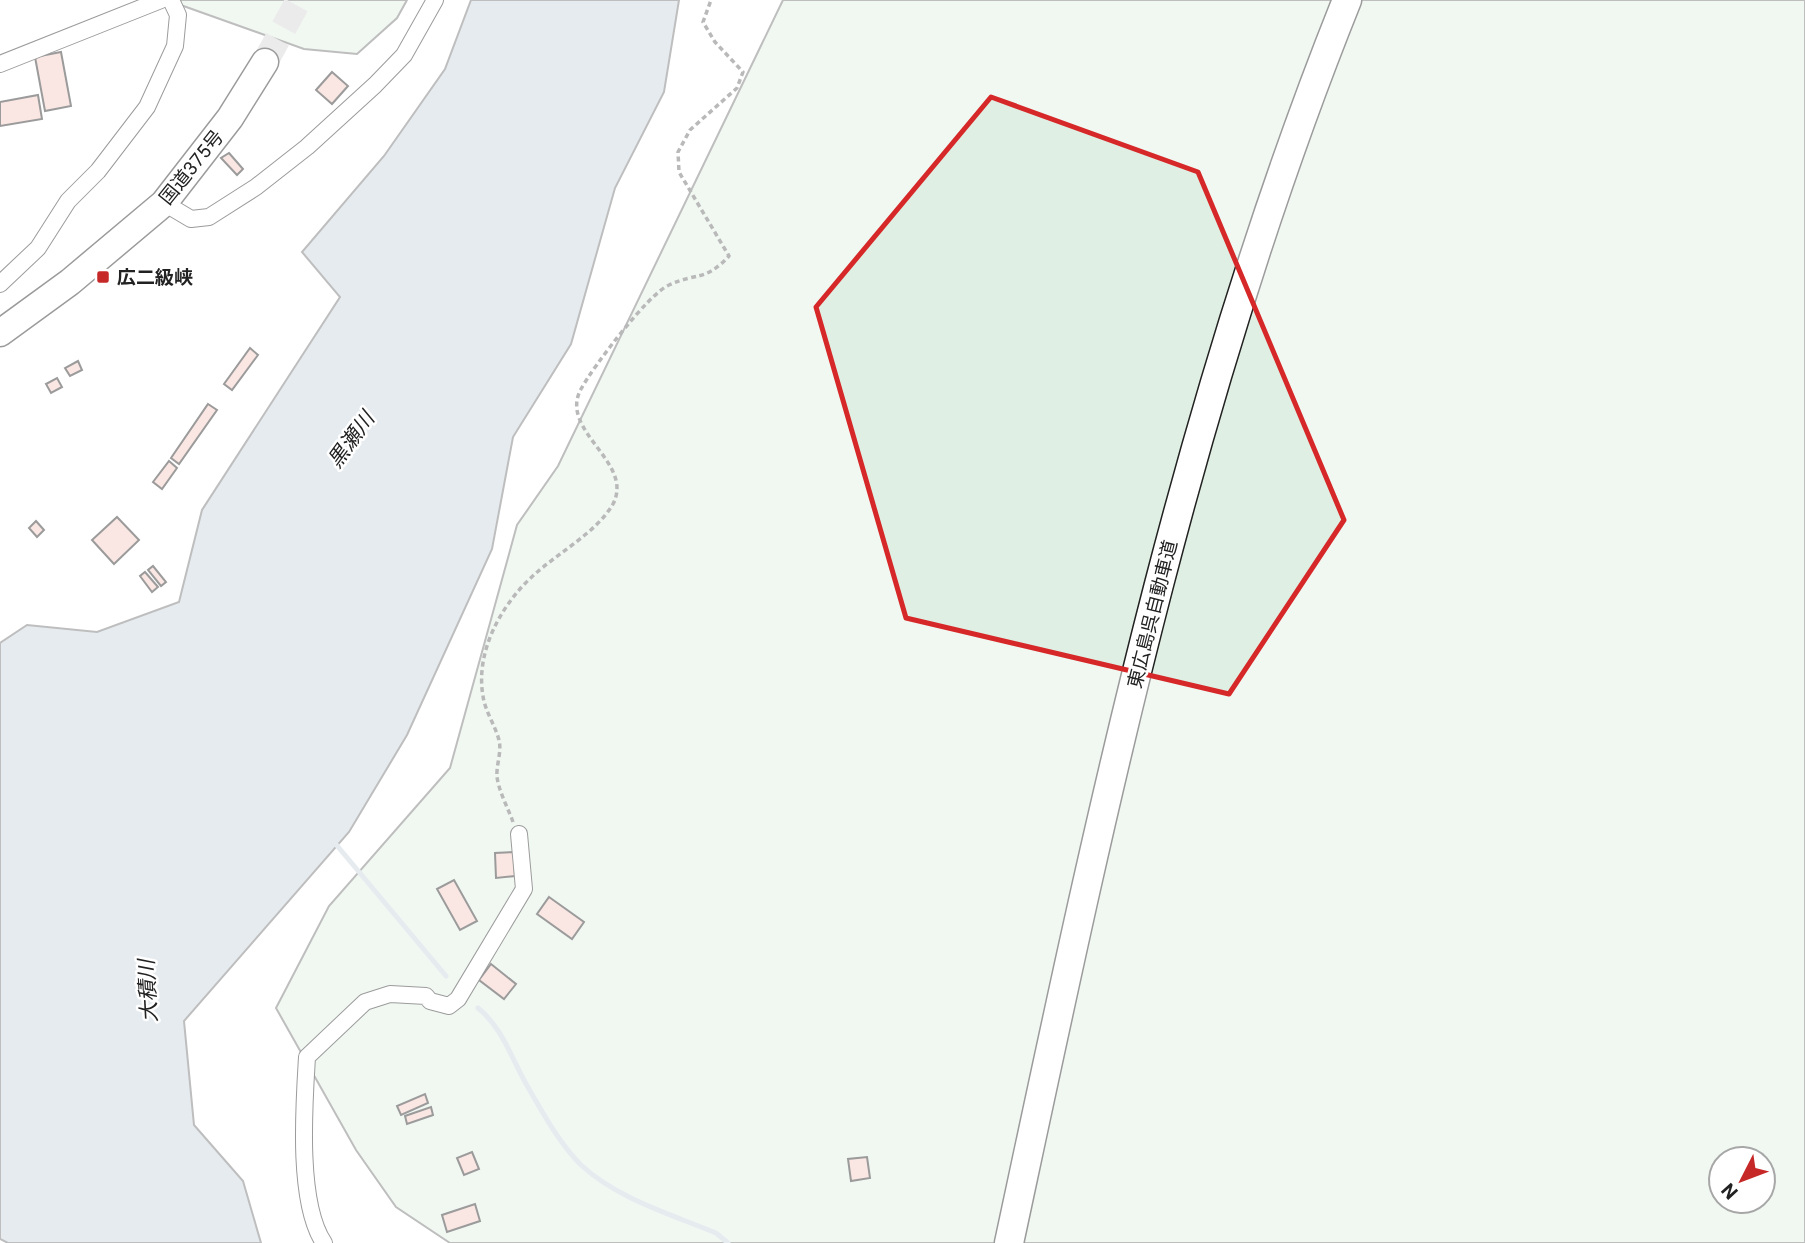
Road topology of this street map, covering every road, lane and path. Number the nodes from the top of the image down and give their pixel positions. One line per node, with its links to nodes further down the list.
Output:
1 (161, 0): 7 (street)
2 (171, 0): 9 (street)
3 (435, 0): 8 (street)
4 (711, 0): 11 (path)
5 (1347, 0): 13 (highway, 東広島呉自動車道)
6 (265, 62): 8 (highway, 国道375号)
7 (0, 64)
8 (164, 203): 10 (highway, 国道375号)
9 (0, 284)
10 (0, 333)
11 (519, 834): 12 (street)
12 (324, 1243)
13 (1009, 1243)

